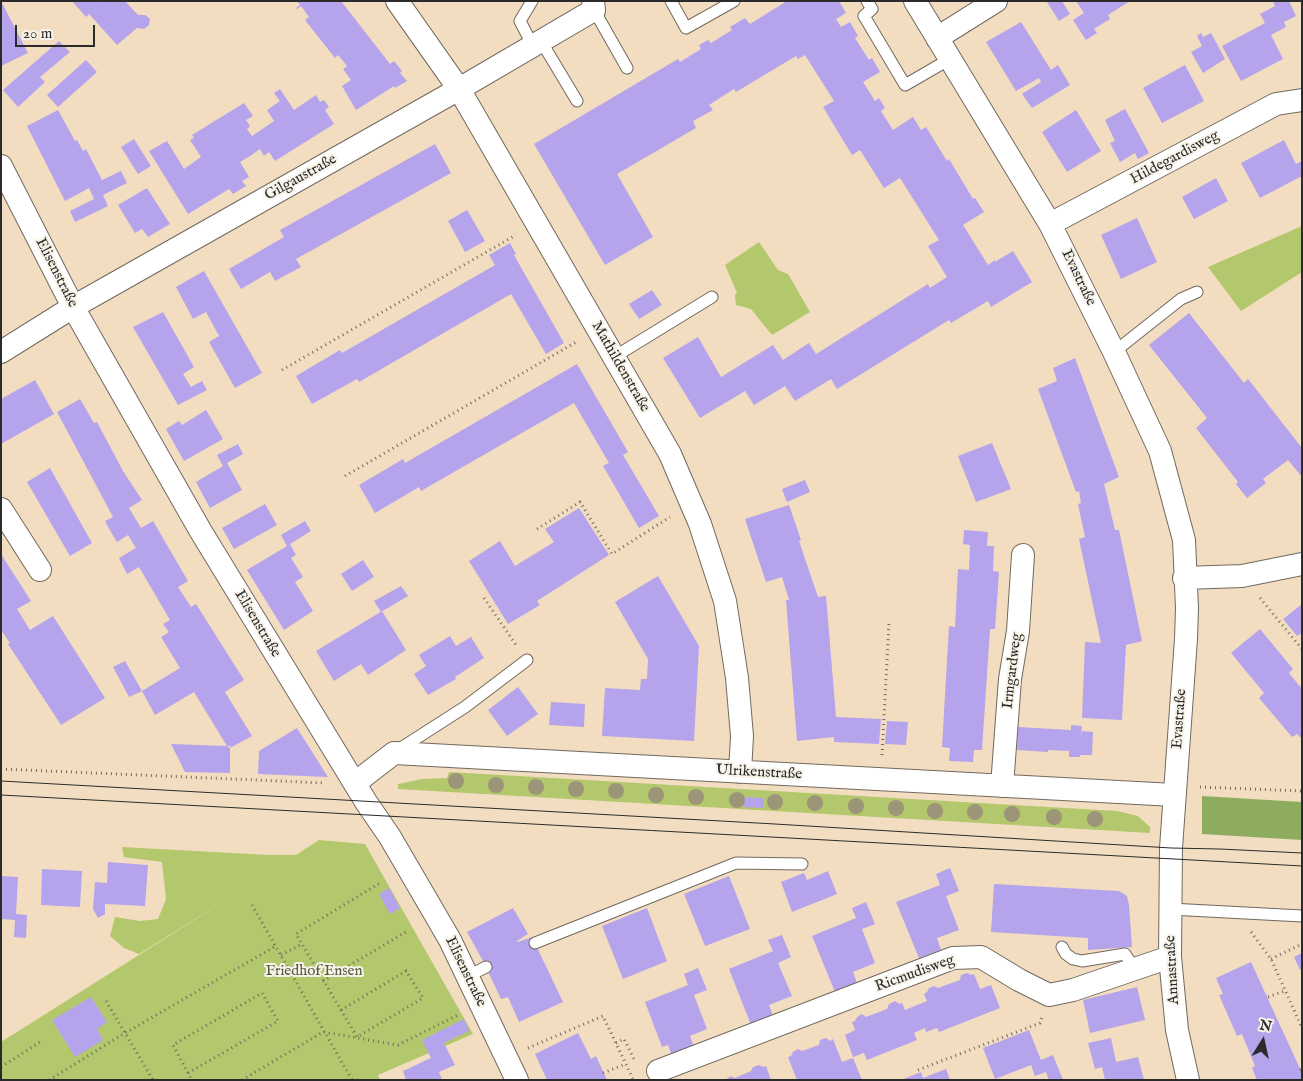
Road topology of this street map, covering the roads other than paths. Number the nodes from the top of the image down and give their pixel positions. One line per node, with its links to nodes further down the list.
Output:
1 (397, 1): 13 (street, Mathildenstraße)
2 (532, 1): 10 (lane)
3 (670, 1): 4 (lane)
4 (734, 1)
5 (867, 1): 11 (lane)
6 (915, 1): 9 (street, Evastraße)
7 (996, 1): 9 (street)
8 (599, 4): 10 (street, Gilgaustraße); 12 (lane)
9 (937, 38): 11 (street, Evastraße)
10 (537, 43): 13 (street, Gilgaustraße); 15 (lane)
11 (950, 59): 17 (street, Evastraße)
12 (627, 68)
13 (459, 89): 20 (street, Gilgaustraße); 23 (street, Mathildenstraße)
14 (1302, 100): 17 (street, Hildegardisweg)
15 (577, 101)
16 (1, 166): 20 (street, Elisenstraße)
17 (1050, 224): 22 (street, Evastraße)
18 (1197, 292): 22 (lane)
19 (712, 297): 23 (lane)
20 (73, 307): 21 (street, Gilgaustraße); 32 (street, Elisenstraße)
21 (1, 352)
22 (1114, 352): 28 (street, Evastraße)
23 (614, 357): 31 (street, Mathildenstraße)
24 (1, 509): 27 (street)
25 (1023, 555): 33 (street, Irmgardweg)
26 (1302, 564): 28 (street)
27 (40, 570)
28 (1184, 578): 34 (street, Evastraße)
29 (527, 660): 30 (lane)
30 (394, 753): 31 (street, Ulrikenstraße); 32 (street)
31 (740, 772): 33 (street, Ulrikenstraße)
32 (356, 783): 44 (street, Elisenstraße)
33 (1002, 786): 34 (street, Ulrikenstraße)
34 (1174, 793): 35 (street, Evastraße)
35 (1171, 860): 37 (street, Annastraße)
36 (802, 864): 39 (lane)
37 (1170, 909): 38 (lane); 41 (street, Annastraße)
38 (1302, 916)
39 (535, 943)
40 (1062, 947): 42 (lane)
41 (1170, 957): 42 (street); 45 (street, Annastraße)
42 (1134, 969): 43 (street, Ricmudisweg)
43 (658, 1071)
44 (517, 1080)
45 (1188, 1080)

